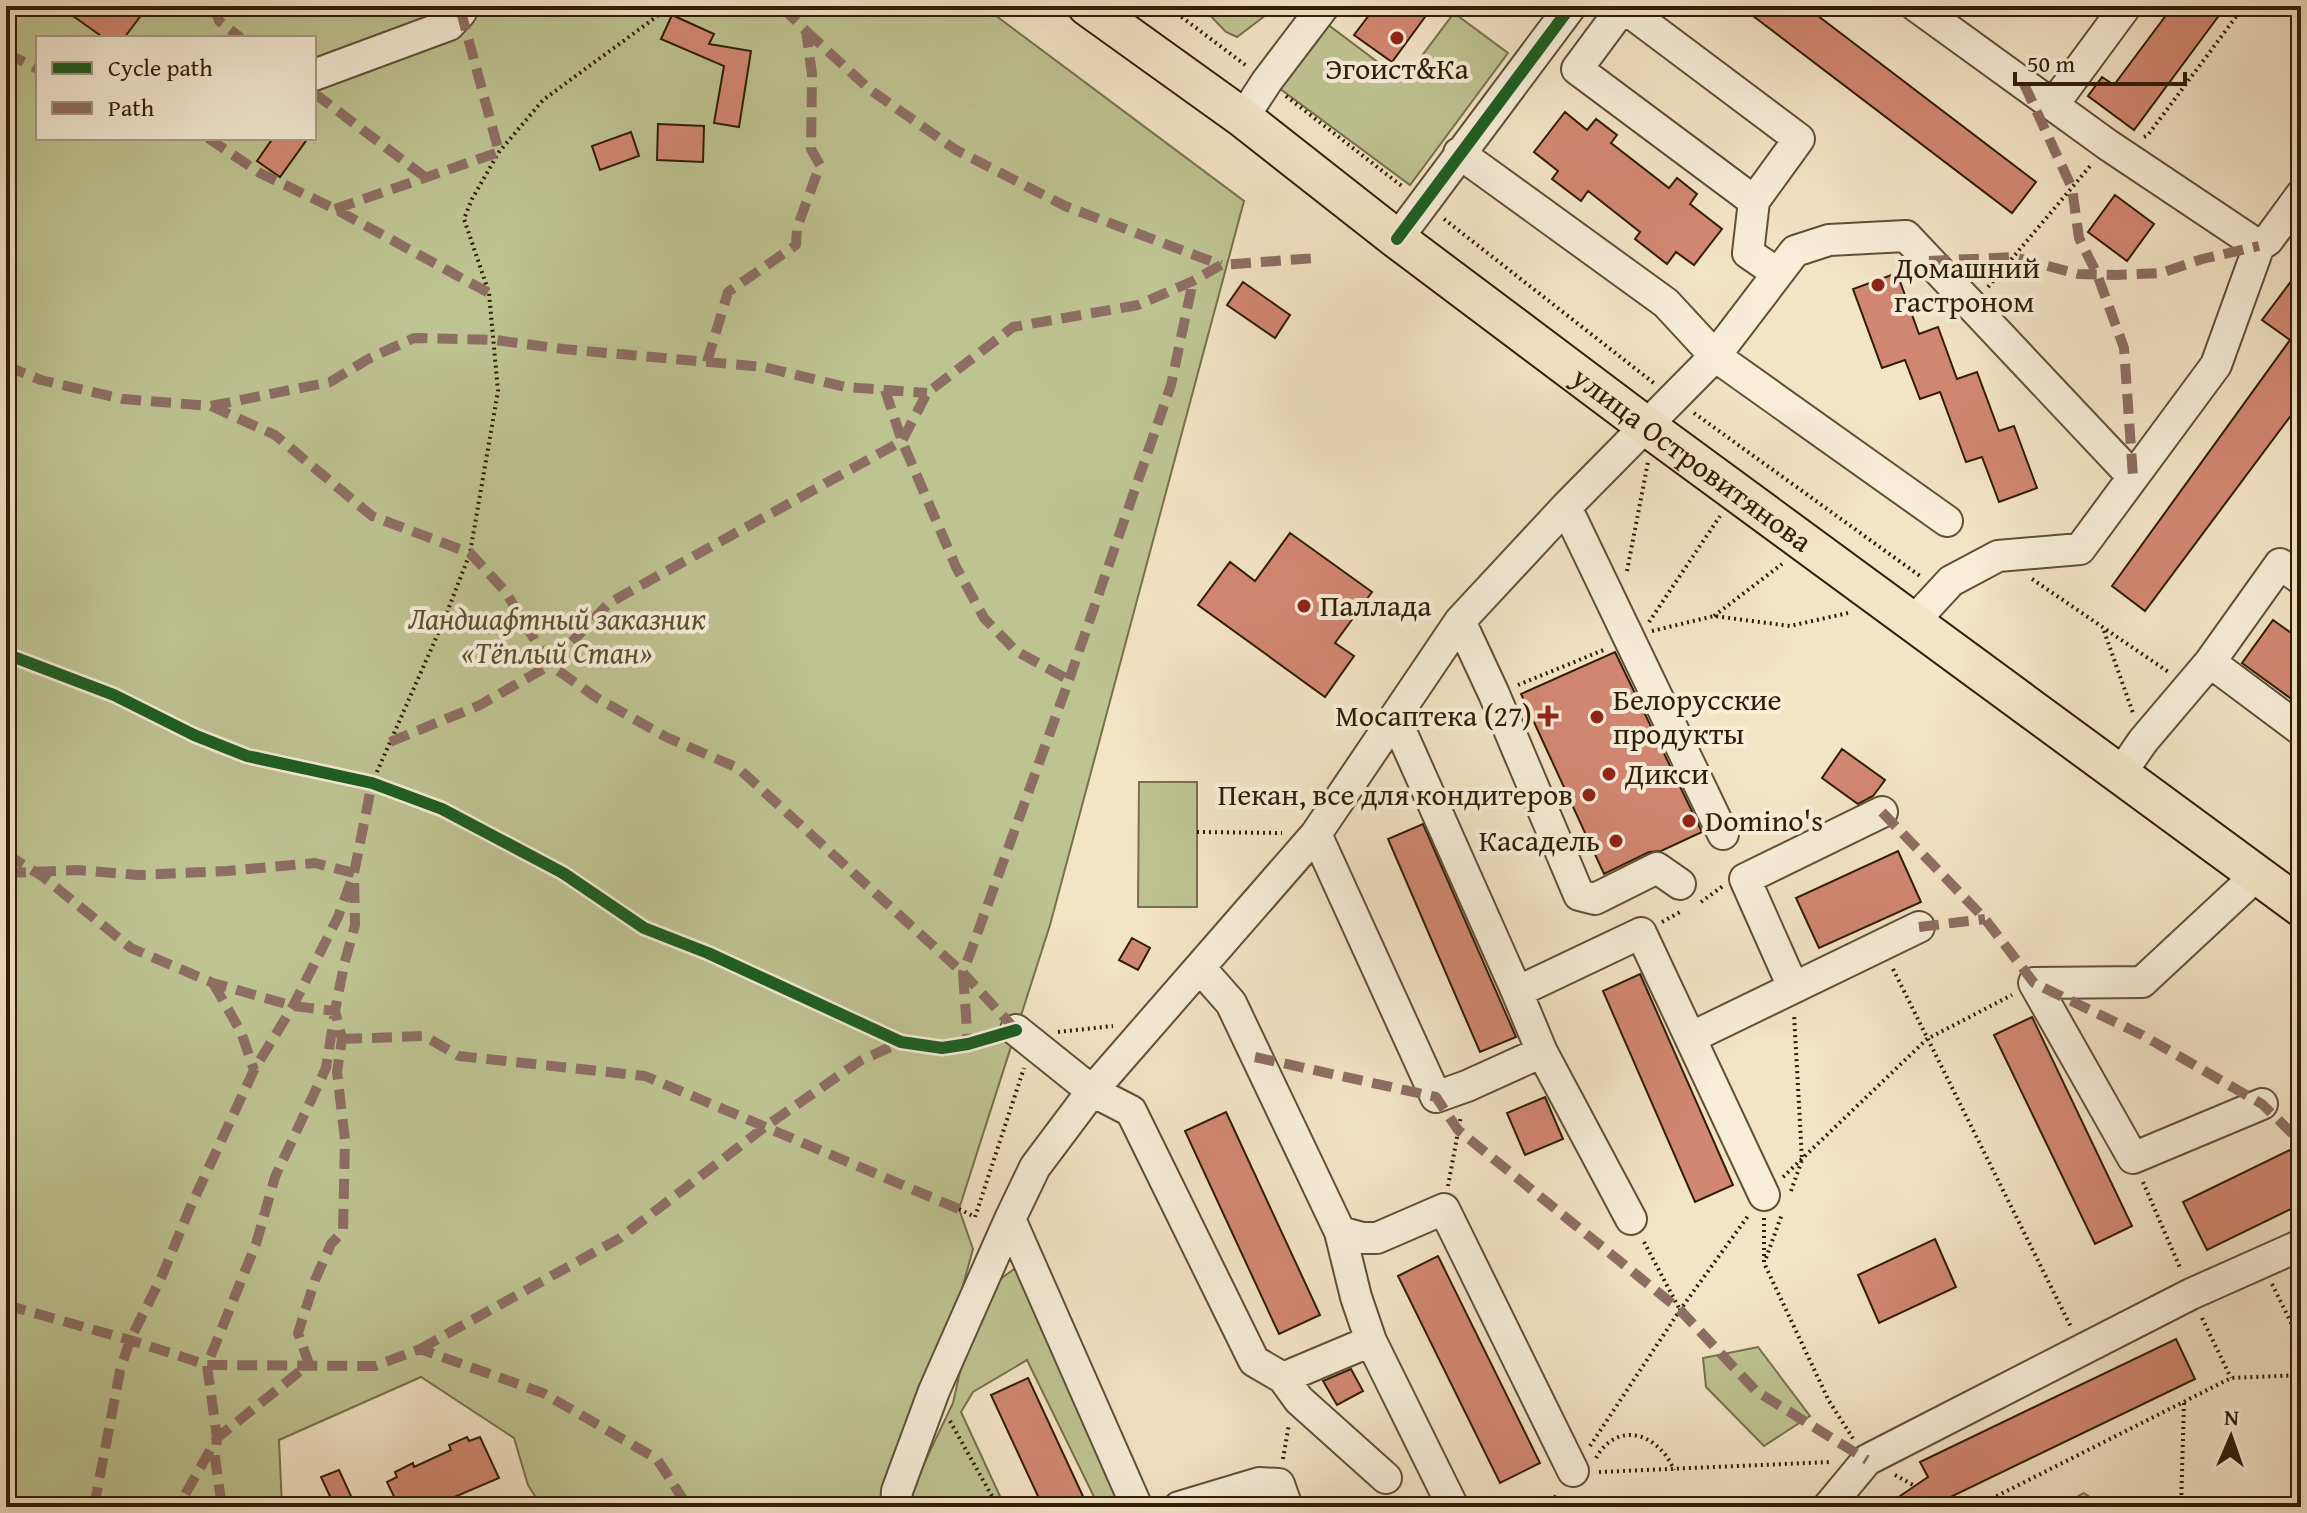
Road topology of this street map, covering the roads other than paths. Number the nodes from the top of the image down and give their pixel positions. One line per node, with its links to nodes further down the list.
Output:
1 (462, 6): 7 (street)
2 (1087, 6): 9 (main road, улица Островитянова)
3 (1324, 6): 9 (street)
4 (1571, 6): 10 (street)
5 (1916, 6): 8 (street)
6 (2126, 6): 8 (street)
7 (316, 74)
8 (2053, 105): 14 (street)
9 (1243, 118): 13 (main road, улица Островитянова)
10 (1459, 153): 13 (street); 16 (street)
11 (2301, 195): 14 (street)
12 (1754, 201): 12 (street); 15 (street)
13 (1397, 239): 17 (main road, улица Островитянова)
14 (2259, 246): 18 (street)
15 (1777, 273): 16 (street); 18 (street)
16 (1715, 356): 17 (street); 20 (street)
17 (1647, 444): 19 (street); 23 (main road, улица Островитянова)
18 (2133, 477): 23 (street)
19 (1566, 507): 22 (street); 30 (street)
20 (1947, 521)
21 (2301, 579): 24 (street)
22 (1460, 621): 25 (street); 32 (street)
23 (1914, 621): 27 (main road, улица Островитянова)
24 (2210, 662): 26 (street); 27 (street)
25 (1395, 718): 29 (street); 37 (street)
26 (2301, 730)
27 (2121, 773): 31 (main road, улица Островитянова)
28 (1882, 812): 36 (street)
29 (1316, 834): 35 (street); 40 (street)
30 (1723, 834)
31 (2257, 875): 33 (main road, улица Островитянова); 42 (street)
32 (1680, 884)
33 (2301, 907)
34 (1919, 927): 36 (street)
35 (1201, 969): 41 (street); 46 (street)
36 (1793, 987): 39 (street)
37 (1517, 992): 39 (street); 40 (street)
38 (1024, 1035): 41 (street)
39 (1692, 1037): 43 (street)
40 (1542, 1052): 45 (street)
41 (1092, 1091): 44 (street); 49 (street)
42 (2262, 1104)
43 (1764, 1195)
44 (1010, 1219): 53 (street); 54 (street)
45 (1631, 1219)
46 (1340, 1232): 48 (street); 50 (street)
47 (2301, 1245): 57 (street)
48 (1371, 1341): 49 (street); 56 (street)
49 (1291, 1389): 51 (street)
50 (1582, 1472)
51 (1386, 1478)
52 (1283, 1496): 55 (street)
53 (896, 1507)
54 (1137, 1507)
55 (1179, 1507)
56 (1453, 1507)
57 (1828, 1507)

